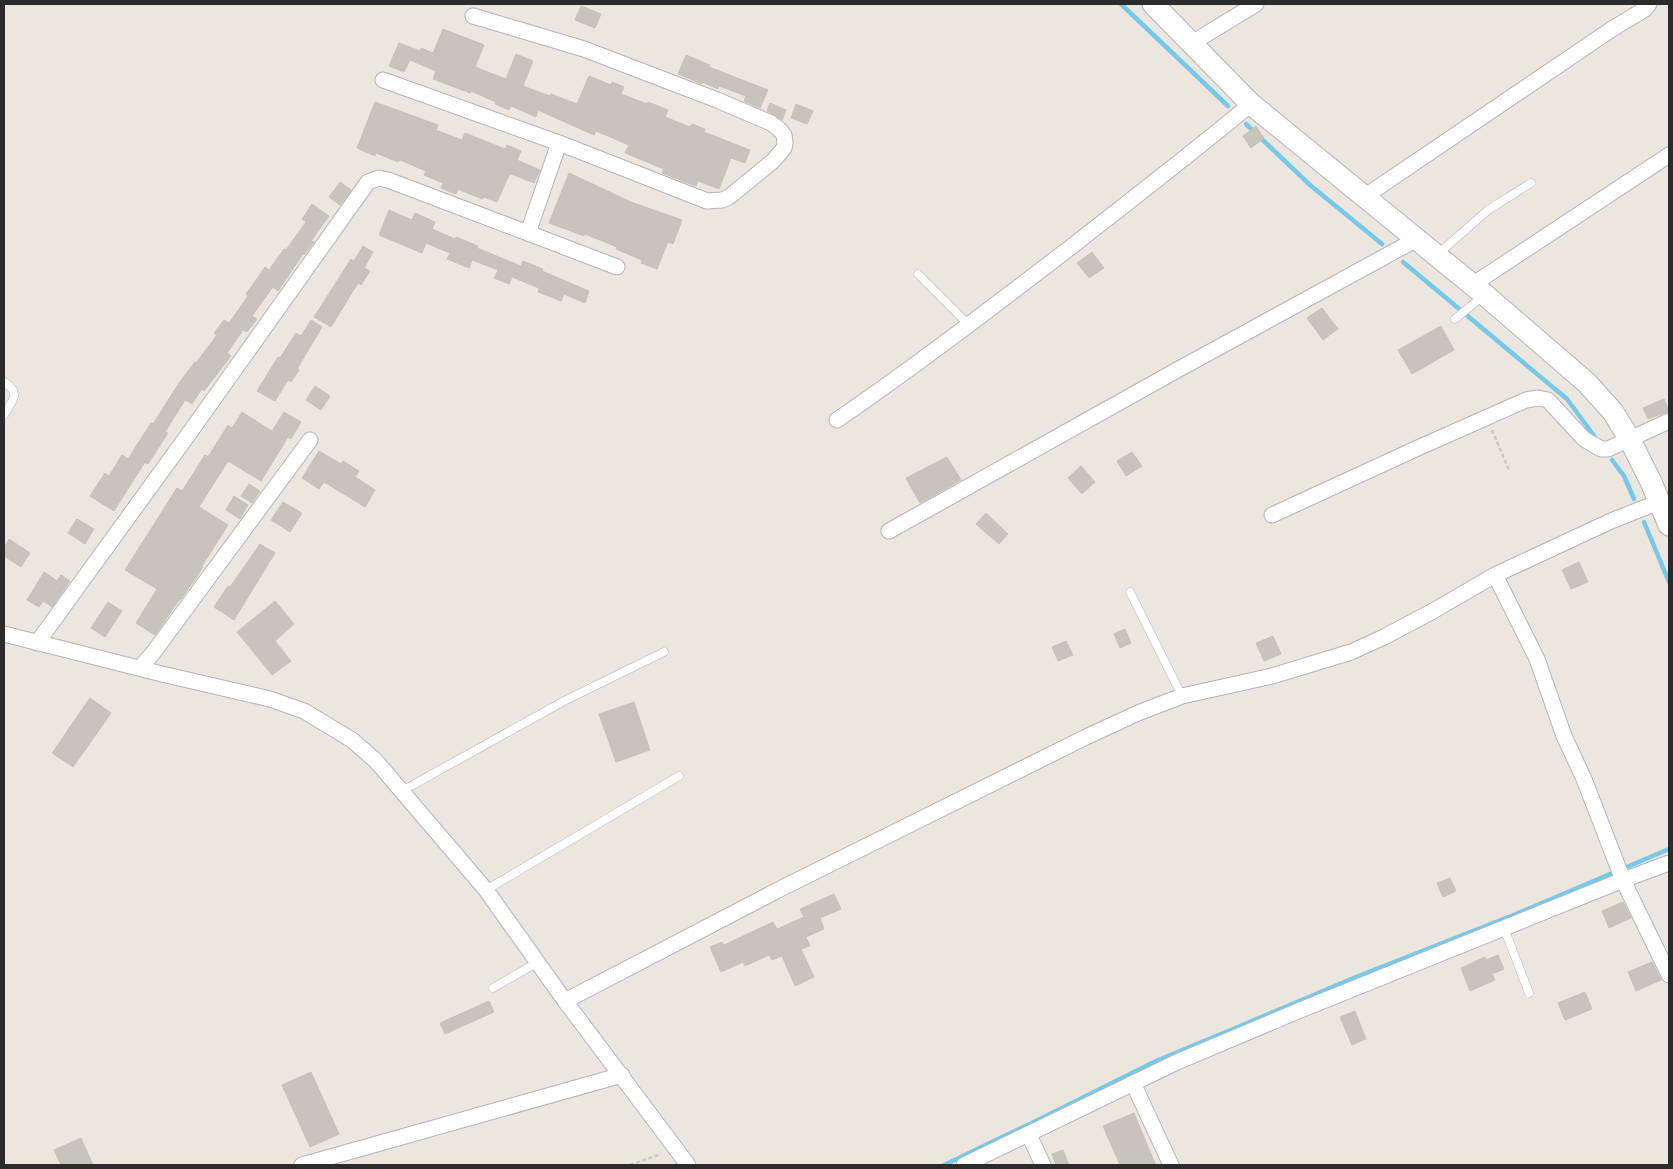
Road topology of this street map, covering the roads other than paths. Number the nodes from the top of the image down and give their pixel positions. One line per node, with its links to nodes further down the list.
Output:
1 (1154, 4): 5 (street)
2 (1256, 4): 5 (street)
3 (1649, 4): 11 (street)
4 (473, 16): 8 (street)
5 (1192, 43): 7 (street)
6 (383, 80): 8 (street)
7 (1240, 113): 11 (street); 19 (street)
8 (558, 142): 12 (street)
9 (1669, 155): 17 (street)
10 (1531, 183): 14 (lane)
11 (1364, 197): 13 (street)
12 (528, 233): 15 (street); 33 (street)
13 (1409, 244): 14 (street); 29 (street)
14 (1436, 255): 17 (street)
15 (617, 267)
16 (918, 274): 19 (lane)
17 (1476, 295): 18 (lane); 24 (street)
18 (1455, 319)
19 (969, 325): 22 (street)
20 (4, 382): 21 (lane)
21 (4, 415)
22 (837, 420)
23 (1669, 421): 24 (street)
24 (1628, 438): 26 (street); 27 (street)
25 (310, 440): 35 (street)
26 (1659, 502): 28 (street); 30 (street)
27 (1272, 515)
28 (1669, 526)
29 (889, 531)
30 (1495, 575): 38 (street); 42 (street)
31 (1130, 592): 38 (lane)
32 (4, 634): 33 (street)
33 (37, 643): 36 (street)
34 (664, 652): 40 (lane)
35 (154, 653): 36 (street); 37 (street)
36 (140, 668): 37 (street)
37 (162, 674): 40 (street)
38 (1182, 696): 49 (street)
39 (679, 776): 43 (lane)
40 (402, 791): 43 (street)
41 (1669, 863): 42 (street)
42 (1623, 880): 44 (street); 46 (street)
43 (486, 890): 45 (street)
44 (1504, 928): 48 (lane); 51 (street)
45 (538, 962): 47 (lane); 49 (street)
46 (1669, 975)
47 (493, 988)
48 (1529, 993)
49 (565, 1000): 50 (street)
50 (622, 1075): 53 (street); 54 (street)
51 (1133, 1083): 52 (street); 57 (street)
52 (1029, 1134): 55 (street); 56 (street)
53 (302, 1165)
54 (688, 1165)
55 (964, 1165)
56 (1043, 1165)
57 (1171, 1165)

